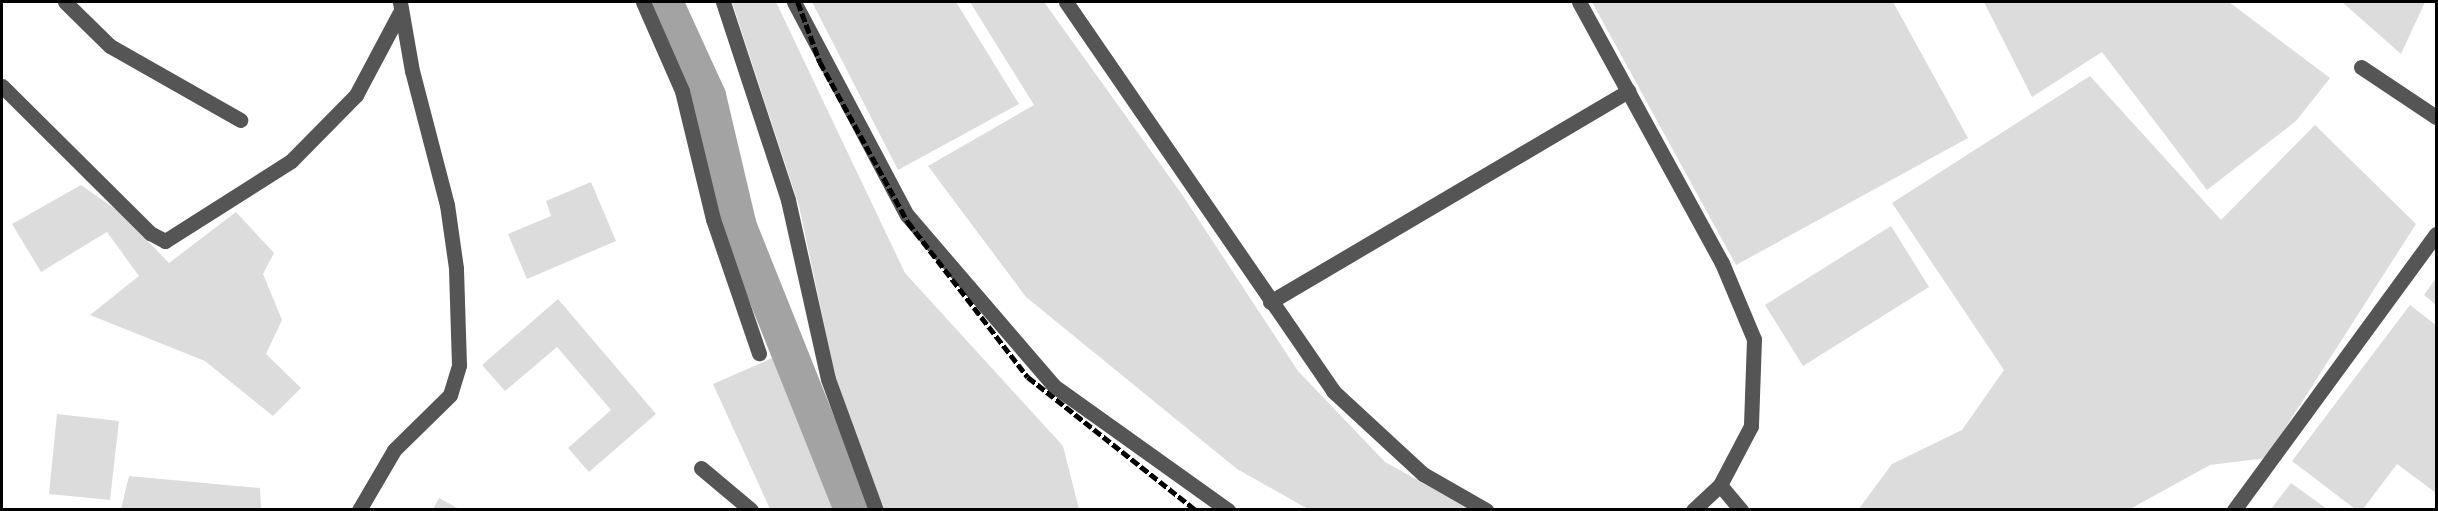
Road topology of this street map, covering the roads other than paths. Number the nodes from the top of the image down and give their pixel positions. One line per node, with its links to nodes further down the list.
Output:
1 (65, 2): 12 (street)
2 (643, 2): 15 (street)
3 (723, 2): 20 (street)
4 (794, 2): 21 (street)
5 (1066, 2): 14 (street)
6 (1579, 2): 10 (street)
7 (399, 8): 9 (street); 18 (street)
8 (2361, 67): 11 (street)
9 (2, 86)
10 (1628, 91): 14 (street); 17 (street)
11 (2436, 117)
12 (240, 120)
13 (2436, 234): 25 (street)
14 (1270, 302): 22 (street)
15 (759, 353)
16 (701, 468): 19 (street)
17 (1720, 485): 23 (street); 24 (street)
18 (359, 510)
19 (751, 510)
20 (876, 510)
21 (1228, 510)
22 (1486, 510)
23 (1693, 510)
24 (1741, 510)
25 (2234, 510)

